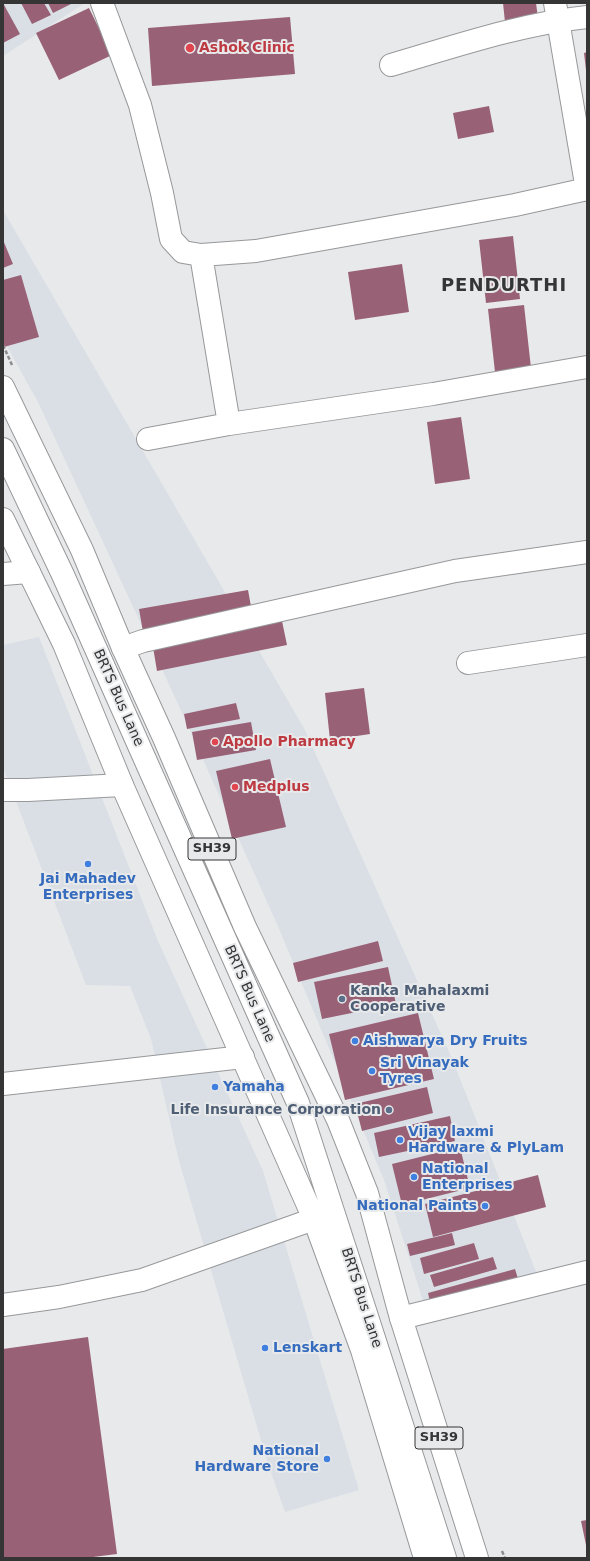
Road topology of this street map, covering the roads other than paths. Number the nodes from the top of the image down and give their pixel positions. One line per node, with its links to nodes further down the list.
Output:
1 (102, 3): 6 (main road)
2 (556, 12): 3 (main road); 4 (main road); 5 (main road)
3 (587, 17)
4 (391, 65)
5 (587, 190): 6 (main road)
6 (201, 256): 9 (main road)
7 (587, 367): 9 (main road)
8 (3, 387): 17 (main road, SH39)
9 (229, 424): 10 (main road)
10 (148, 439)
11 (3, 449): 28 (main road, BRTS Bus Lane)
12 (3, 519): 14 (main road)
13 (587, 552): 17 (main road)
14 (29, 572): 15 (main road); 19 (main road)
15 (3, 574)
16 (587, 645): 18 (main road)
17 (123, 648): 26 (main road, SH39)
18 (468, 663)
19 (122, 785): 20 (main road); 21 (main road)
20 (3, 790)
21 (243, 1057): 22 (main road); 23 (main road)
22 (3, 1084)
23 (314, 1219): 25 (main road); 27 (main road)
24 (587, 1272): 26 (main road)
25 (3, 1304)
26 (401, 1318): 29 (main road, SH39)
27 (425, 1558)
28 (445, 1558)
29 (477, 1558)

